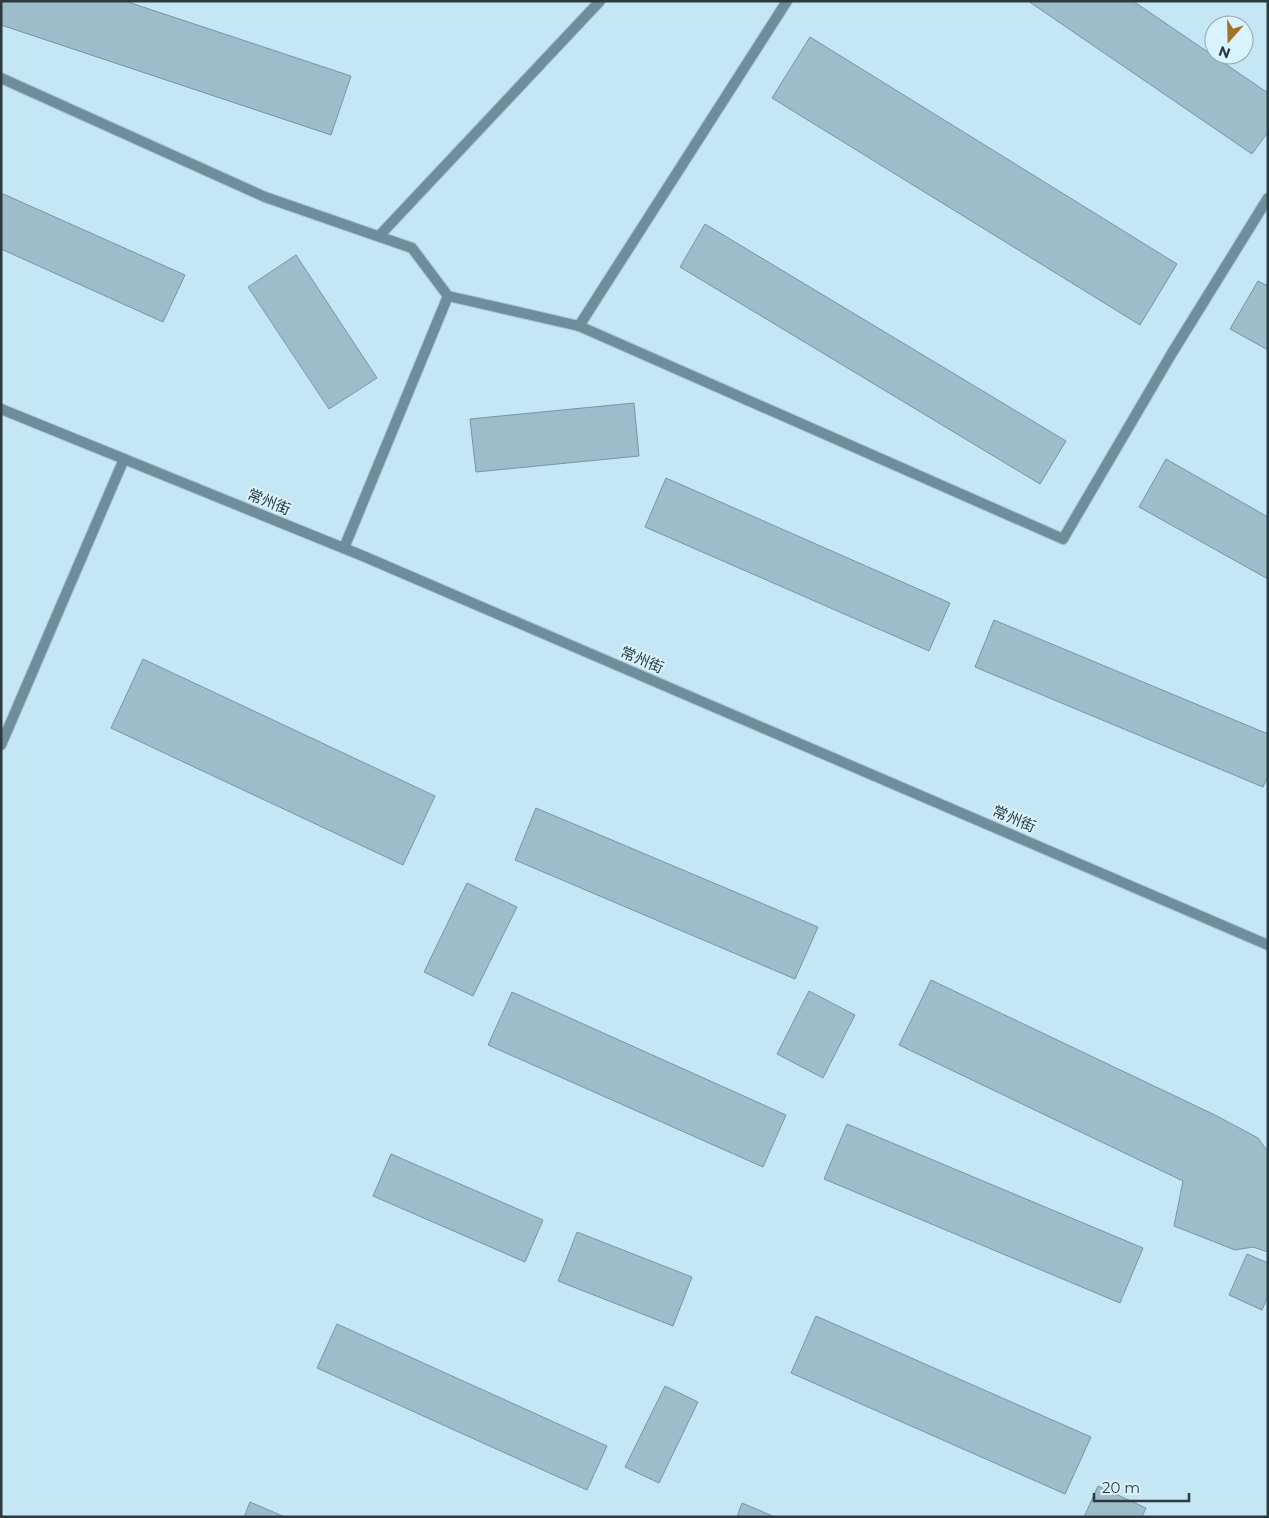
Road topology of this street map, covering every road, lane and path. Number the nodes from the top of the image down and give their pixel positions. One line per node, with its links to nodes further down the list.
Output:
1 (600, 1): 5 (street)
2 (787, 1): 7 (street)
3 (1, 78): 5 (street)
4 (1268, 198): 7 (street)
5 (379, 236): 6 (street)
6 (448, 296): 7 (street); 10 (street)
7 (579, 326)
8 (1, 409): 9 (street, 常州街)
9 (124, 459): 10 (street, 常州街); 11 (street)
10 (344, 548): 12 (street, 常州街)
11 (1, 745)
12 (1268, 945)

